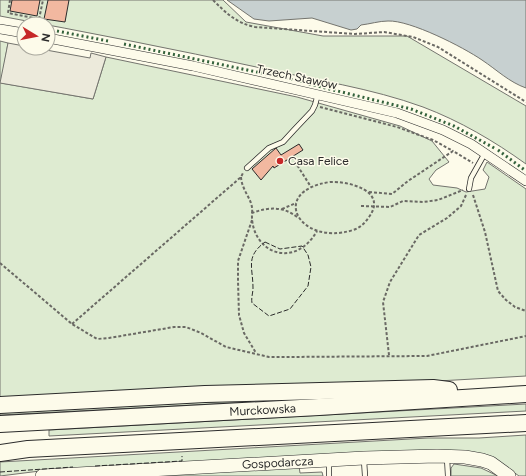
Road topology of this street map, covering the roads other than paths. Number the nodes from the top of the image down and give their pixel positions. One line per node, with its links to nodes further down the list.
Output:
1 (0, 29): 2 (street)
2 (16, 32)
3 (56, 40): 4 (street, Trzech Stawów)
4 (318, 94): 5 (street, Trzech Stawów); 6 (lane)
5 (485, 153): 7 (street, Trzech Stawów); 8 (lane)
6 (247, 168)
7 (526, 181)
8 (469, 189)
9 (526, 394): 10 (highway, Murckowska)
10 (484, 396): 11 (highway); 13 (highway, Murckowska)
11 (0, 405)
12 (526, 423): 14 (highway)
13 (0, 424)
14 (0, 453)
15 (447, 456): 16 (street, Gospodarcza); 22 (lane); 23 (street, Gospodarcza)
16 (364, 458): 17 (street, Gospodarcza); 21 (lane)
17 (329, 460): 18 (street, Gospodarcza); 20 (lane)
18 (108, 474): 19 (street, Gospodarcza)
19 (42, 476)
20 (329, 476)
21 (365, 476)
22 (448, 476)
23 (509, 476)

